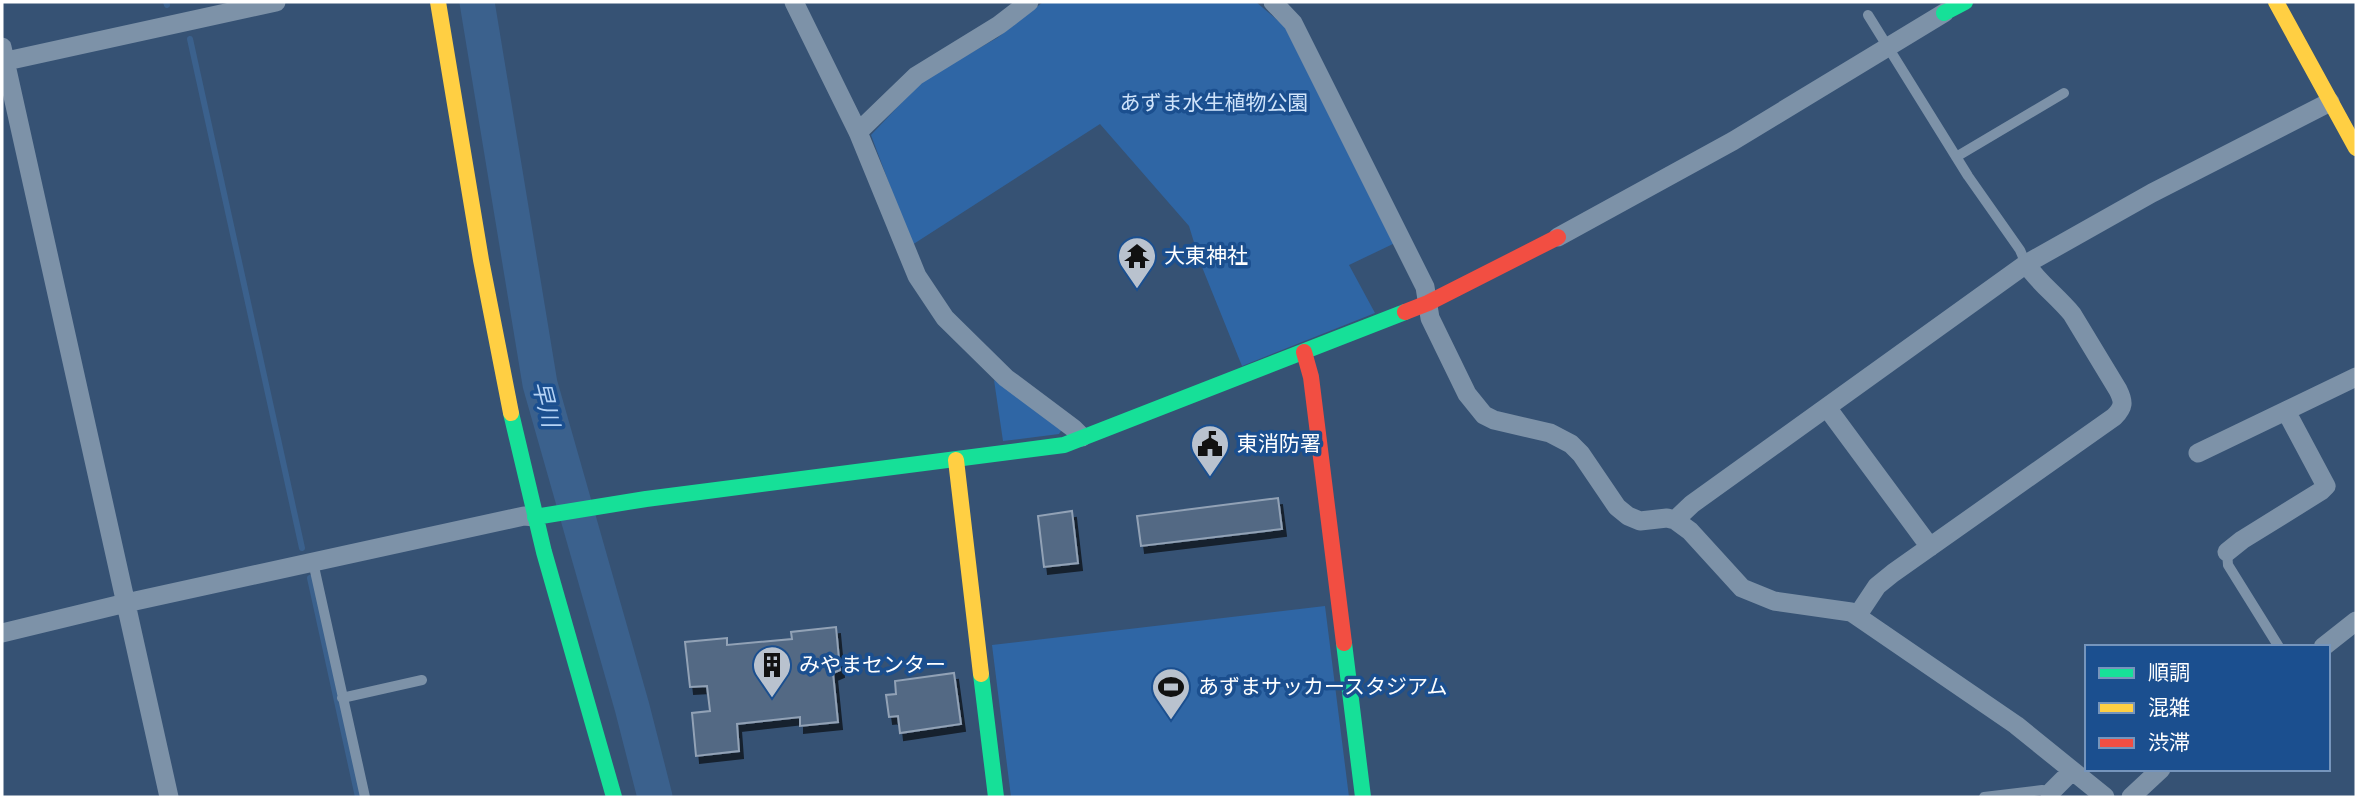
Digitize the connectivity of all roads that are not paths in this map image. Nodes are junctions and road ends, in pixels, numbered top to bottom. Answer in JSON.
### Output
{"nodes":[{"id":1,"x":276,"y":2,"type":"edge"},
{"id":2,"x":438,"y":2,"type":"edge"},
{"id":3,"x":794,"y":2,"type":"edge"},
{"id":4,"x":1029,"y":2,"type":"edge"},
{"id":5,"x":1273,"y":2,"type":"edge"},
{"id":6,"x":1965,"y":2,"type":"edge"},
{"id":7,"x":2276,"y":2,"type":"edge"},
{"id":8,"x":1944,"y":13,"type":"joint"},
{"id":9,"x":1868,"y":15,"type":"dead end"},
{"id":10,"x":1889,"y":46,"type":"junction"},
{"id":11,"x":3,"y":57,"type":"edge"},
{"id":12,"x":2064,"y":93,"type":"dead end"},
{"id":13,"x":2330,"y":102,"type":"junction"},
{"id":14,"x":858,"y":132,"type":"junction"},
{"id":15,"x":2356,"y":148,"type":"edge"},
{"id":16,"x":1956,"y":157,"type":"junction"},
{"id":17,"x":1558,"y":237,"type":"joint"},
{"id":18,"x":2026,"y":264,"type":"junction"},
{"id":19,"x":1428,"y":303,"type":"junction"},
{"id":20,"x":1304,"y":352,"type":"junction"},
{"id":21,"x":2356,"y":377,"type":"edge"},
{"id":22,"x":1828,"y":409,"type":"junction"},
{"id":23,"x":2286,"y":411,"type":"junction"},
{"id":24,"x":1082,"y":437,"type":"junction"},
{"id":25,"x":2198,"y":453,"type":"dead end"},
{"id":26,"x":956,"y":460,"type":"junction"},
{"id":27,"x":541,"y":516,"type":"junction"},
{"id":28,"x":1675,"y":520,"type":"junction"},
{"id":29,"x":1930,"y":547,"type":"junction"},
{"id":30,"x":2227,"y":552,"type":"joint"},
{"id":31,"x":313,"y":562,"type":"junction"},
{"id":32,"x":127,"y":603,"type":"junction"},
{"id":33,"x":1857,"y":616,"type":"junction"},
{"id":34,"x":2356,"y":621,"type":"edge"},
{"id":35,"x":2,"y":633,"type":"edge"},
{"id":36,"x":2278,"y":645,"type":"edge"},
{"id":37,"x":2326,"y":645,"type":"edge"},
{"id":38,"x":422,"y":680,"type":"dead end"},
{"id":39,"x":342,"y":698,"type":"junction"},
{"id":40,"x":2159,"y":771,"type":"edge"},
{"id":41,"x":2071,"y":772,"type":"junction"},
{"id":42,"x":2051,"y":794,"type":"edge"},
{"id":43,"x":169,"y":797,"type":"edge"},
{"id":44,"x":365,"y":797,"type":"edge"},
{"id":45,"x":614,"y":797,"type":"edge"},
{"id":46,"x":996,"y":797,"type":"edge"},
{"id":47,"x":1363,"y":797,"type":"edge"},
{"id":48,"x":1984,"y":797,"type":"edge"},
{"id":49,"x":2105,"y":797,"type":"edge"},
{"id":50,"x":2131,"y":797,"type":"edge"}],
"edges":[{"from":1,"to":11,"type":"street"},
{"from":2,"to":27,"type":"street"},
{"from":3,"to":14,"type":"street"},
{"from":4,"to":14,"type":"street"},
{"from":5,"to":19,"type":"street"},
{"from":6,"to":8,"type":"street"},
{"from":7,"to":13,"type":"street"},
{"from":8,"to":10,"type":"street"},
{"from":9,"to":10,"type":"lane"},
{"from":10,"to":16,"type":"lane"},
{"from":10,"to":17,"type":"street"},
{"from":11,"to":32,"type":"street"},
{"from":12,"to":16,"type":"lane"},
{"from":13,"to":15,"type":"street"},
{"from":13,"to":18,"type":"street"},
{"from":14,"to":24,"type":"street"},
{"from":16,"to":18,"type":"lane"},
{"from":17,"to":19,"type":"street"},
{"from":18,"to":22,"type":"street"},
{"from":18,"to":29,"type":"street"},
{"from":19,"to":20,"type":"street"},
{"from":19,"to":28,"type":"street"},
{"from":20,"to":24,"type":"street"},
{"from":20,"to":47,"type":"street"},
{"from":21,"to":23,"type":"street"},
{"from":22,"to":28,"type":"street"},
{"from":22,"to":29,"type":"street"},
{"from":23,"to":25,"type":"street"},
{"from":23,"to":30,"type":"street"},
{"from":24,"to":26,"type":"street"},
{"from":26,"to":27,"type":"street"},
{"from":26,"to":46,"type":"street"},
{"from":27,"to":31,"type":"street"},
{"from":27,"to":45,"type":"street"},
{"from":28,"to":33,"type":"street"},
{"from":29,"to":33,"type":"street"},
{"from":30,"to":36,"type":"lane"},
{"from":31,"to":32,"type":"street"},
{"from":31,"to":39,"type":"lane"},
{"from":32,"to":35,"type":"street"},
{"from":32,"to":43,"type":"street"},
{"from":33,"to":41,"type":"street"},
{"from":34,"to":37,"type":"street"},
{"from":38,"to":39,"type":"lane"},
{"from":39,"to":44,"type":"lane"},
{"from":40,"to":50,"type":"street"},
{"from":41,"to":42,"type":"street"},
{"from":41,"to":49,"type":"street"},
{"from":42,"to":48,"type":"lane"}]}
